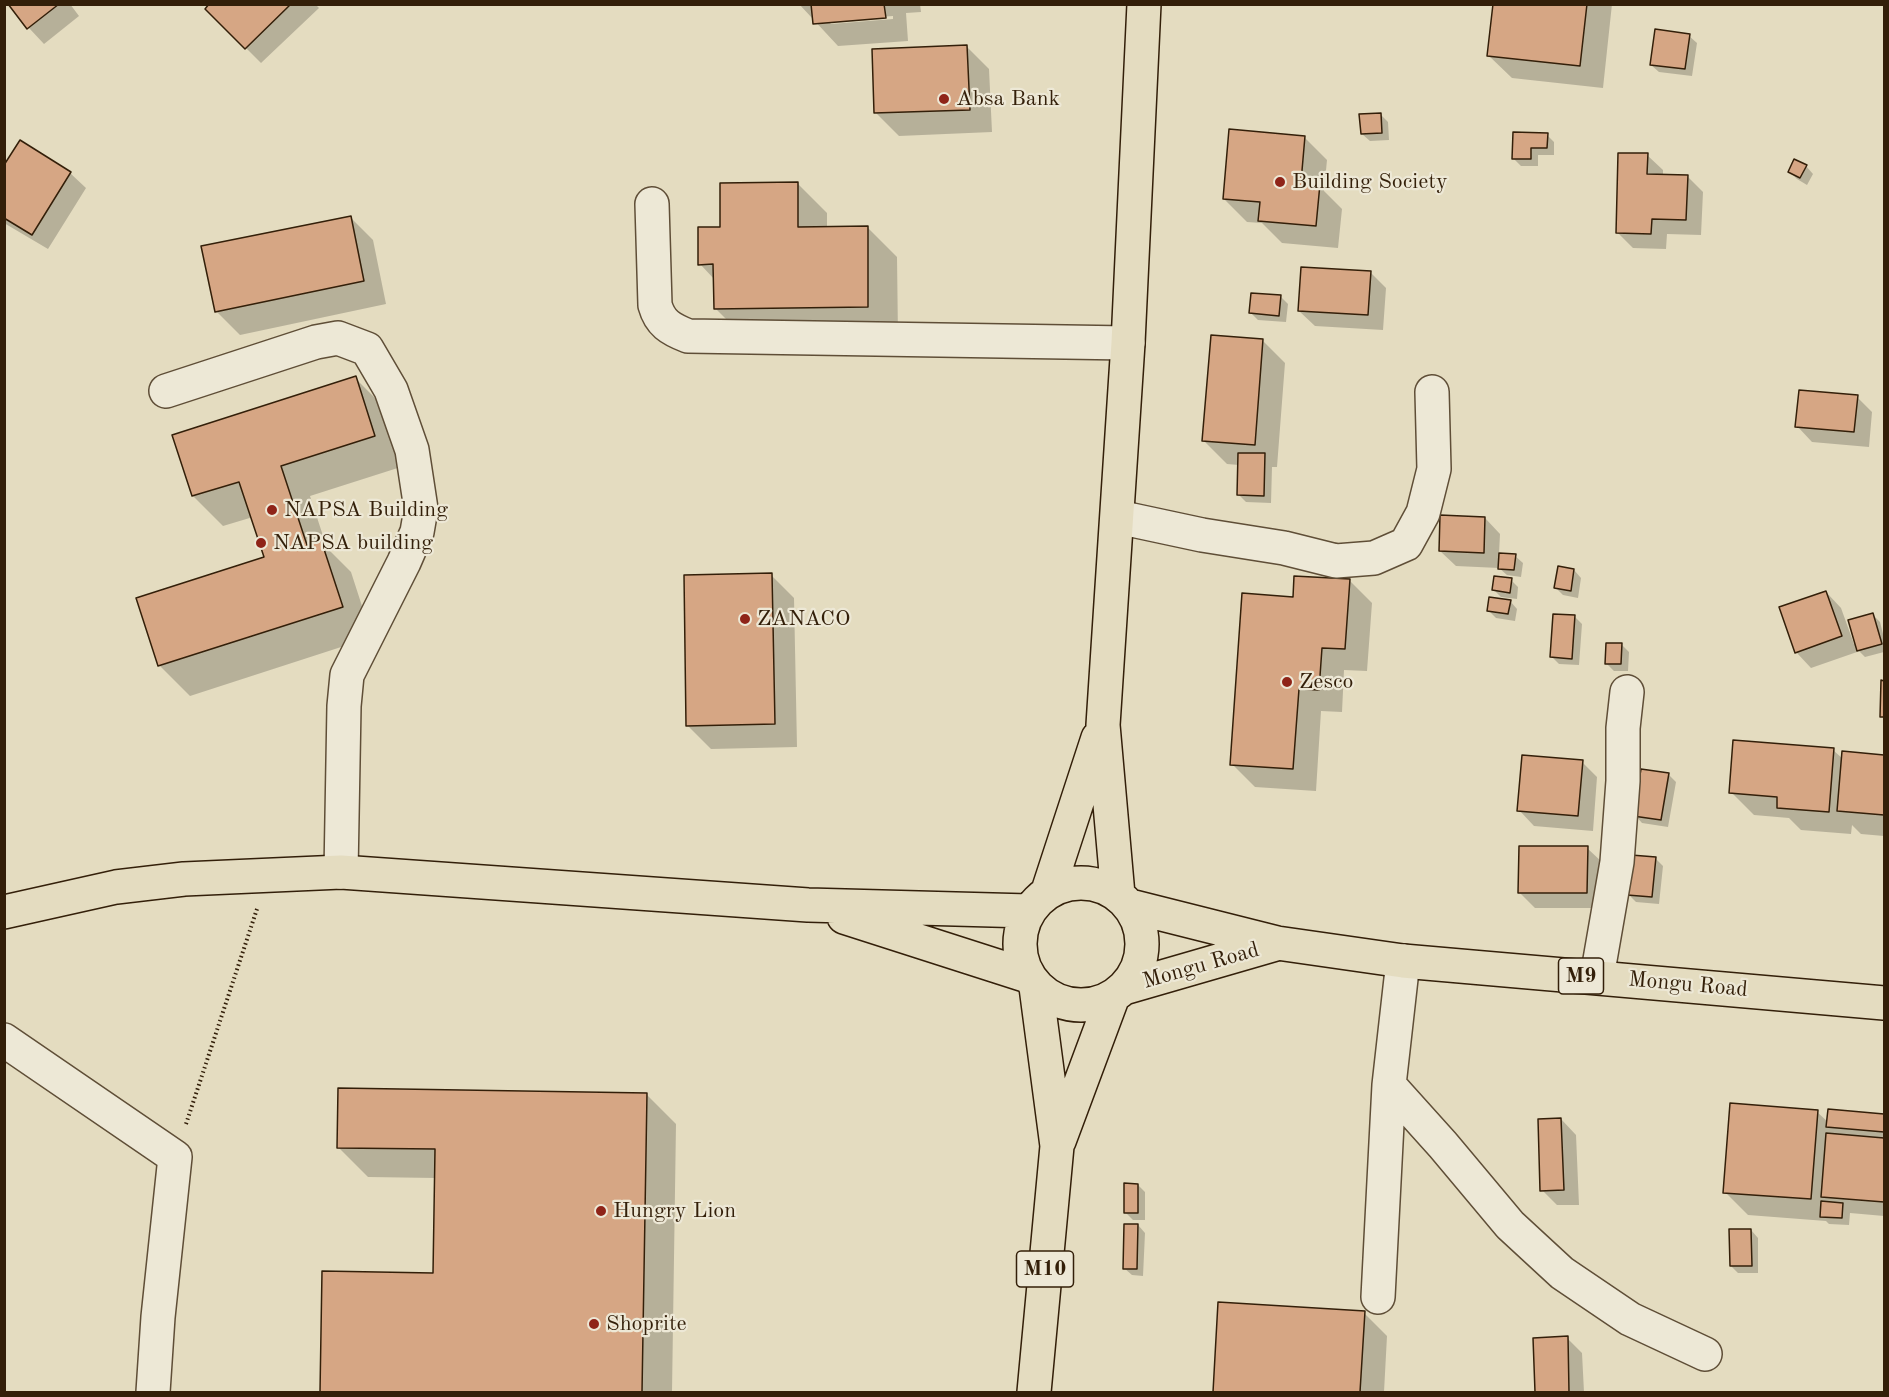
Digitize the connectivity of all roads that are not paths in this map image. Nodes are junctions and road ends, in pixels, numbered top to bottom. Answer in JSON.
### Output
{"nodes":[{"id":1,"x":1144,"y":4,"type":"edge"},
{"id":2,"x":652,"y":204,"type":"dead end"},
{"id":3,"x":1128,"y":343,"type":"junction"},
{"id":4,"x":166,"y":391,"type":"dead end"},
{"id":5,"x":1432,"y":392,"type":"dead end"},
{"id":6,"x":1118,"y":517,"type":"junction"},
{"id":7,"x":1627,"y":692,"type":"dead end"},
{"id":8,"x":1103,"y":725,"type":"junction"},
{"id":9,"x":341,"y":872,"type":"junction"},
{"id":10,"x":1039,"y":901,"type":"junction"},
{"id":11,"x":1124,"y":901,"type":"junction"},
{"id":12,"x":808,"y":905,"type":"junction"},
{"id":13,"x":4,"y":912,"type":"edge"},
{"id":14,"x":1277,"y":943,"type":"junction"},
{"id":15,"x":1403,"y":961,"type":"junction"},
{"id":16,"x":1597,"y":977,"type":"junction"},
{"id":17,"x":1032,"y":982,"type":"junction"},
{"id":18,"x":1119,"y":992,"type":"junction"},
{"id":19,"x":1884,"y":1003,"type":"edge"},
{"id":20,"x":4,"y":1040,"type":"edge"},
{"id":21,"x":1389,"y":1085,"type":"junction"},
{"id":22,"x":1057,"y":1146,"type":"junction"},
{"id":23,"x":1378,"y":1297,"type":"dead end"},
{"id":24,"x":1705,"y":1354,"type":"dead end"},
{"id":25,"x":153,"y":1392,"type":"edge"},
{"id":26,"x":1034,"y":1392,"type":"edge"}],
"edges":[{"from":1,"to":3,"type":"main road"},
{"from":2,"to":3,"type":"street"},
{"from":3,"to":6,"type":"main road"},
{"from":4,"to":9,"type":"street"},
{"from":5,"to":6,"type":"street"},
{"from":6,"to":8,"type":"main road"},
{"from":7,"to":16,"type":"street"},
{"from":8,"to":10,"type":"main road"},
{"from":8,"to":11,"type":"main road"},
{"from":9,"to":12,"type":"main road"},
{"from":9,"to":13,"type":"main road"},
{"from":10,"to":11,"type":"main road"},
{"from":10,"to":12,"type":"main road"},
{"from":10,"to":17,"type":"main road"},
{"from":11,"to":14,"type":"main road","name":"Mongu Road","number":"M9"},
{"from":11,"to":18,"type":"main road"},
{"from":12,"to":17,"type":"main road"},
{"from":14,"to":15,"type":"main road","name":"Mongu Road","number":"M9"},
{"from":14,"to":18,"type":"main road","name":"Mongu Road","number":"M9"},
{"from":15,"to":16,"type":"main road","name":"Mongu Road","number":"M9"},
{"from":15,"to":21,"type":"street"},
{"from":16,"to":19,"type":"main road","name":"Mongu Road","number":"M9"},
{"from":17,"to":18,"type":"main road"},
{"from":17,"to":22,"type":"main road","number":"M10"},
{"from":18,"to":22,"type":"main road","number":"M10"},
{"from":20,"to":25,"type":"street"},
{"from":21,"to":23,"type":"street"},
{"from":21,"to":24,"type":"street"},
{"from":22,"to":26,"type":"main road","number":"M10"}]}
